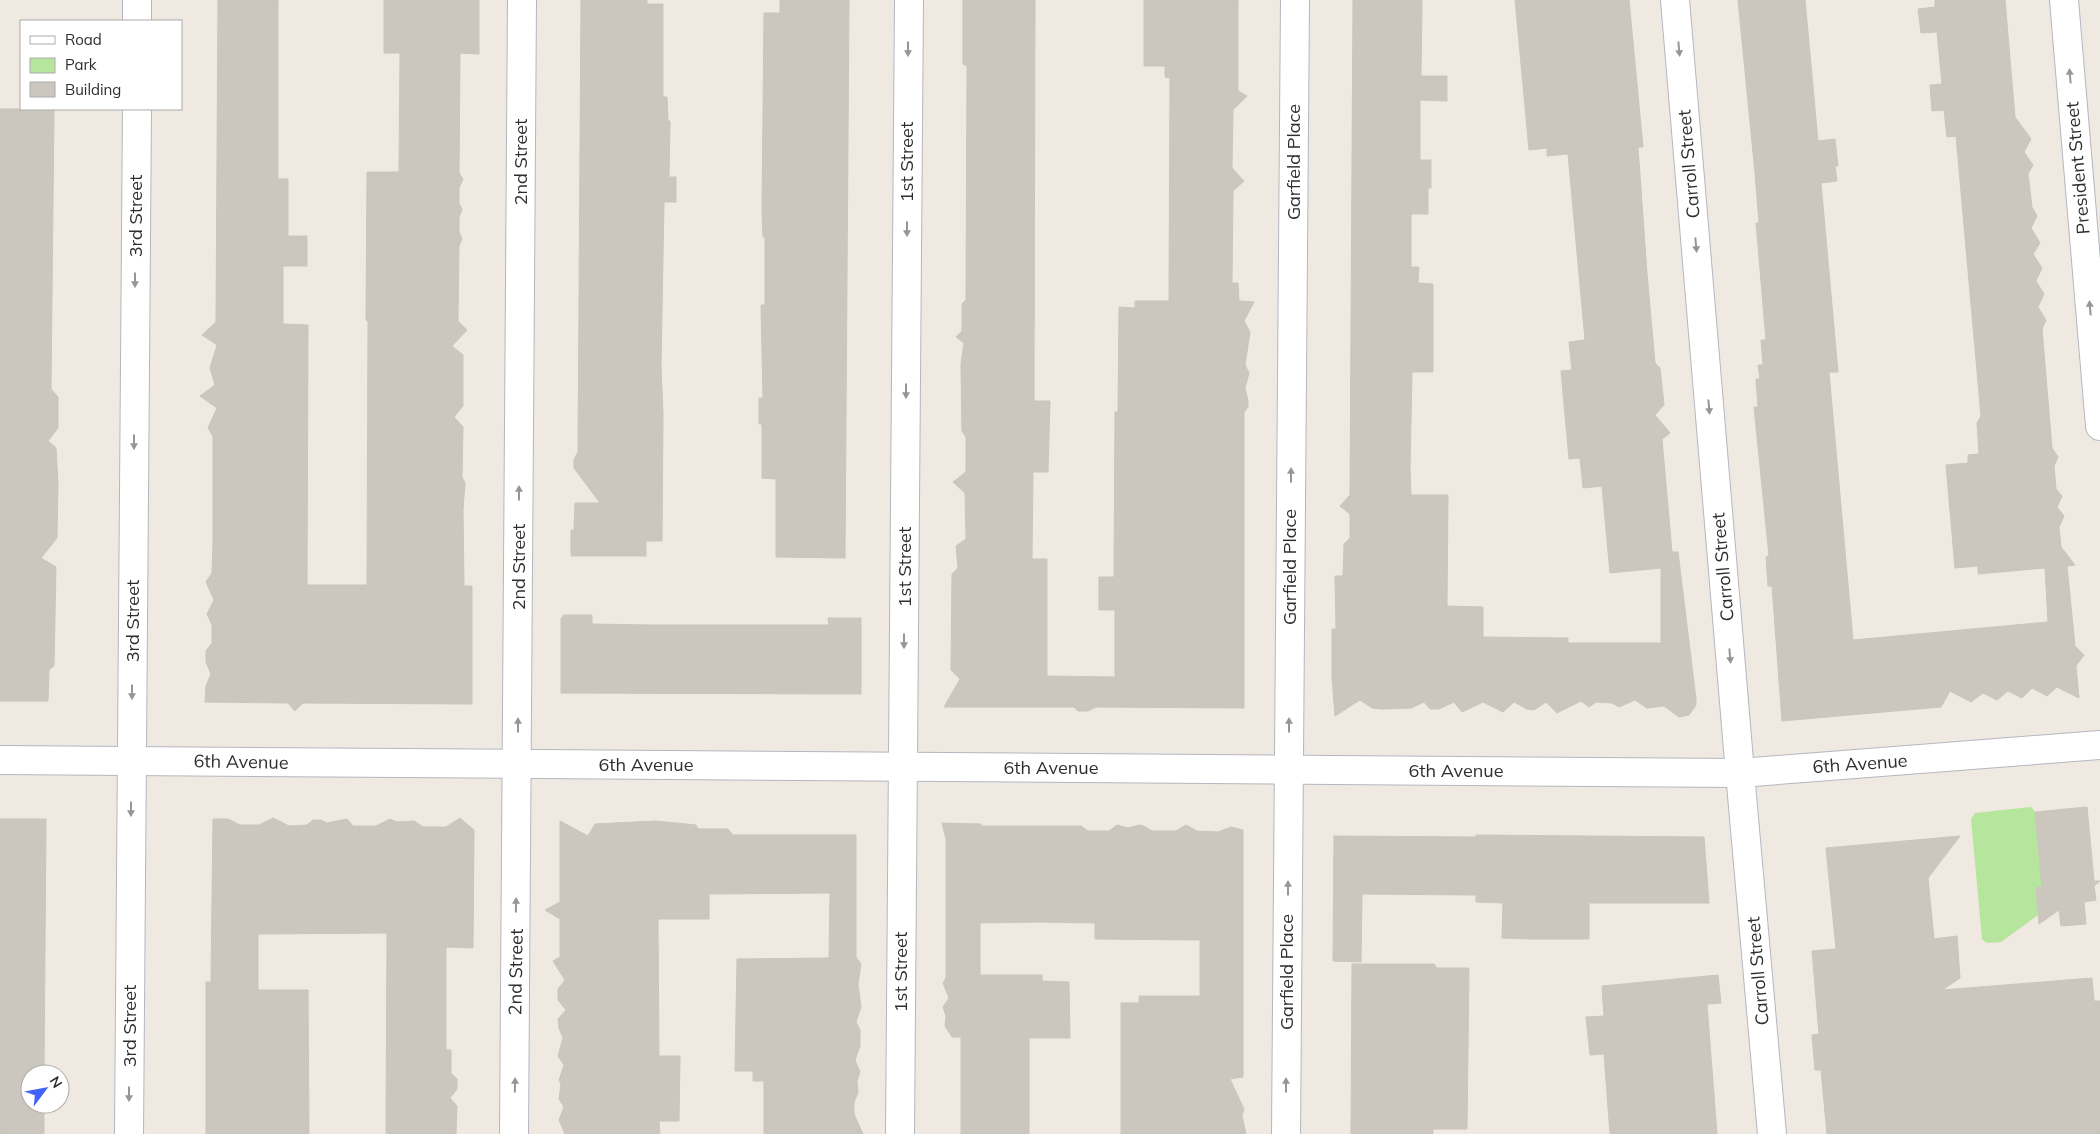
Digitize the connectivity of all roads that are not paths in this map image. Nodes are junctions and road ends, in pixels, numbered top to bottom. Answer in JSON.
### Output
{"nodes":[{"id":1,"x":137,"y":0,"type":"edge"},
{"id":2,"x":522,"y":0,"type":"edge"},
{"id":3,"x":909,"y":0,"type":"edge"},
{"id":4,"x":1295,"y":0,"type":"edge"},
{"id":5,"x":1675,"y":0,"type":"edge"},
{"id":6,"x":2064,"y":0,"type":"edge"},
{"id":7,"x":137,"y":20,"type":"edge"},
{"id":8,"x":136,"y":110,"type":"edge"},
{"id":9,"x":2100,"y":426,"type":"edge"},
{"id":10,"x":2100,"y":745,"type":"edge"},
{"id":11,"x":0,"y":760,"type":"edge"},
{"id":12,"x":132,"y":760,"type":"junction"},
{"id":13,"x":518,"y":764,"type":"junction"},
{"id":14,"x":903,"y":767,"type":"junction"},
{"id":15,"x":1289,"y":770,"type":"junction"},
{"id":16,"x":1740,"y":773,"type":"junction"},
{"id":17,"x":129,"y":1134,"type":"edge"},
{"id":18,"x":514,"y":1134,"type":"edge"},
{"id":19,"x":900,"y":1134,"type":"edge"},
{"id":20,"x":1286,"y":1134,"type":"edge"},
{"id":21,"x":1772,"y":1134,"type":"edge"}],
"edges":[{"from":1,"to":7,"type":"street"},
{"from":13,"to":2,"type":"street","name":"2nd Street","one_way":true},
{"from":3,"to":14,"type":"street","name":"1st Street","one_way":true},
{"from":15,"to":4,"type":"street","name":"Garfield Place","one_way":true},
{"from":5,"to":16,"type":"street","name":"Carroll Street","one_way":true},
{"from":9,"to":6,"type":"street","name":"President Street","one_way":true},
{"from":8,"to":12,"type":"street","name":"3rd Street","one_way":true},
{"from":10,"to":16,"type":"street","name":"6th Avenue"},
{"from":11,"to":12,"type":"street","name":"6th Avenue"},
{"from":12,"to":13,"type":"street","name":"6th Avenue"},
{"from":12,"to":17,"type":"street","name":"3rd Street","one_way":true},
{"from":13,"to":14,"type":"street","name":"6th Avenue"},
{"from":18,"to":13,"type":"street","name":"2nd Street","one_way":true},
{"from":14,"to":15,"type":"street","name":"6th Avenue"},
{"from":14,"to":19,"type":"street","name":"1st Street"},
{"from":15,"to":16,"type":"street","name":"6th Avenue"},
{"from":20,"to":15,"type":"street","name":"Garfield Place","one_way":true},
{"from":16,"to":21,"type":"street","name":"Carroll Street"}]}
